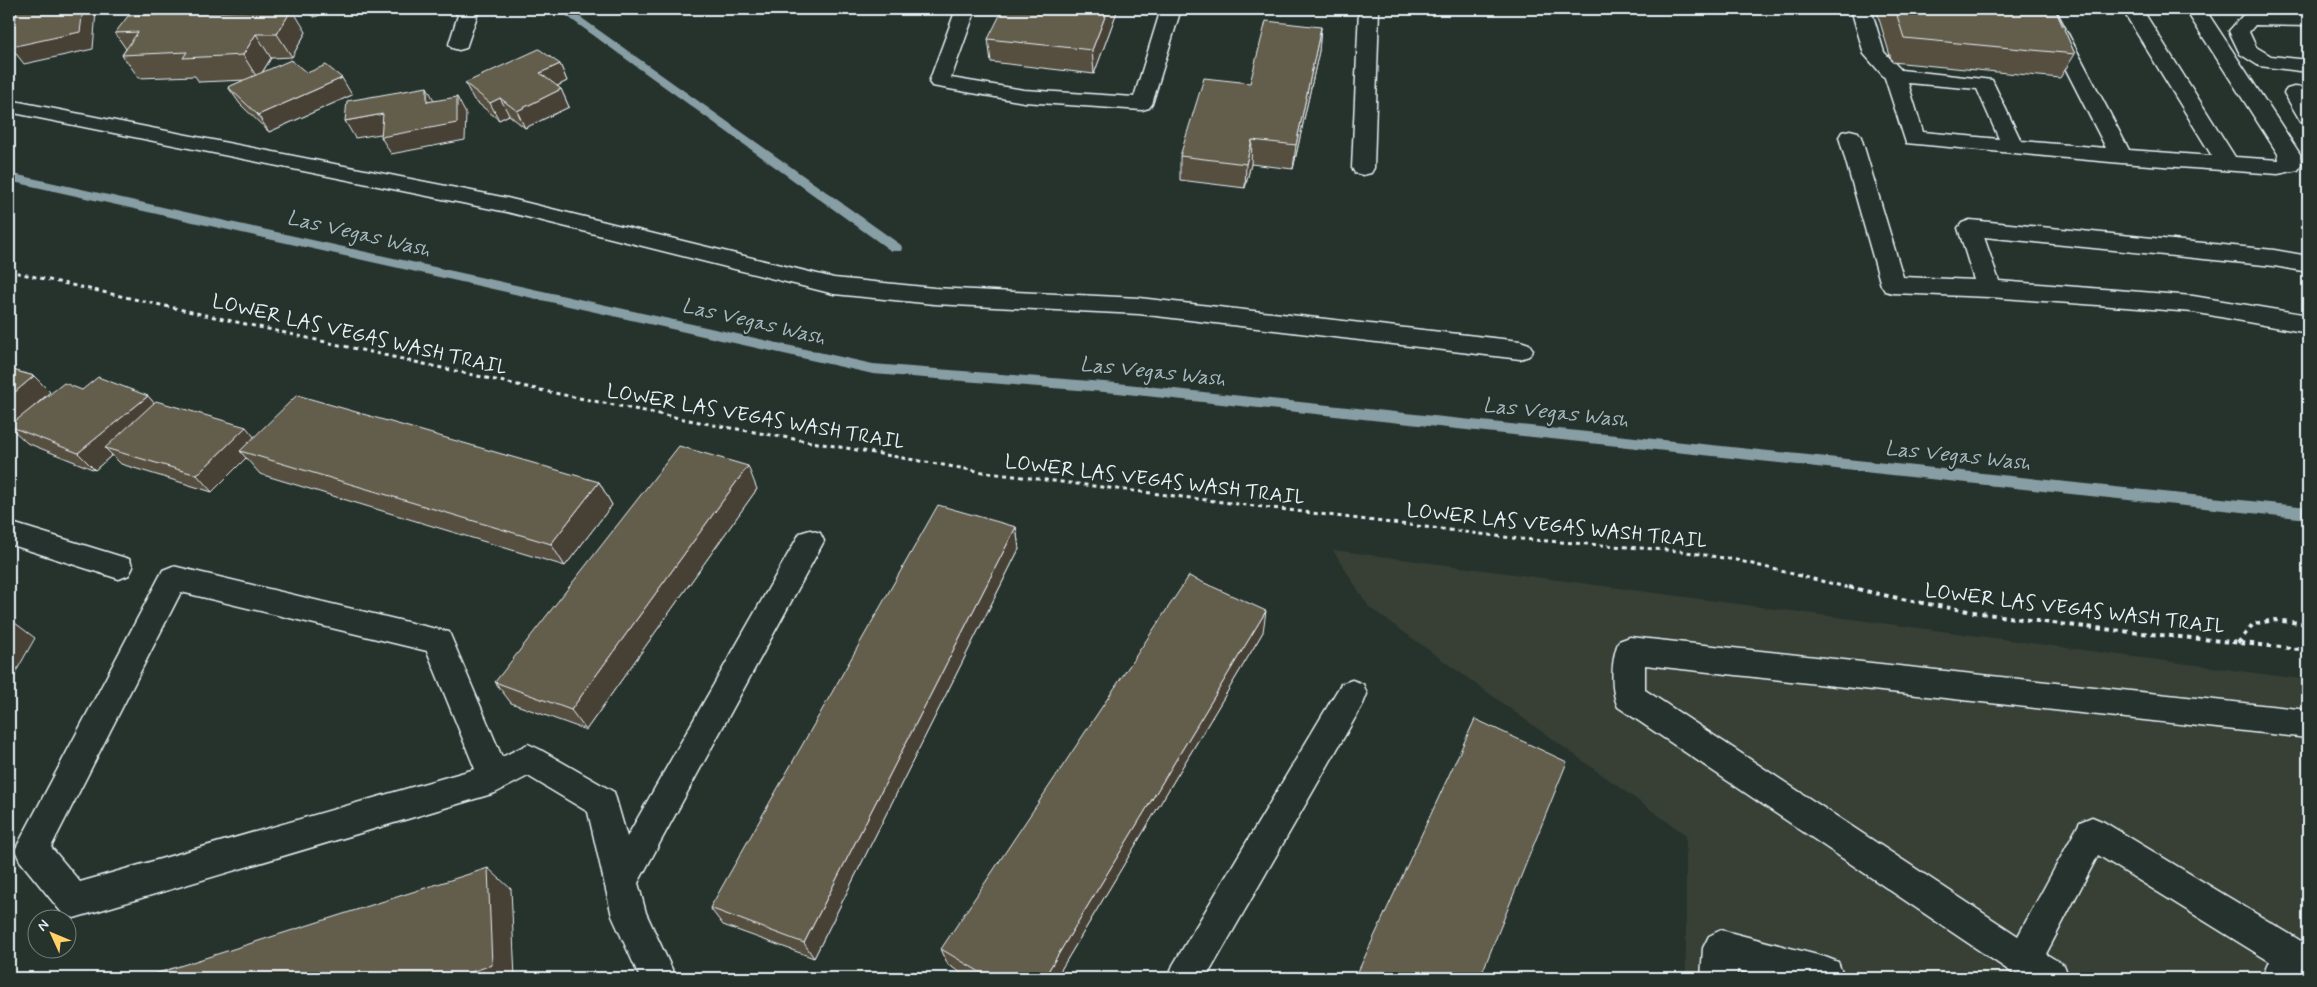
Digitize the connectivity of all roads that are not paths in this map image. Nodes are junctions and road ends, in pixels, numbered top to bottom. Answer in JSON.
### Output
{"nodes":[{"id":1,"x":462,"y":9,"type":"edge"},
{"id":2,"x":966,"y":9,"type":"edge"},
{"id":3,"x":1171,"y":9,"type":"edge"},
{"id":4,"x":1369,"y":9,"type":"edge"},
{"id":5,"x":1861,"y":9,"type":"edge"},
{"id":6,"x":2045,"y":9,"type":"edge"},
{"id":7,"x":2132,"y":9,"type":"edge"},
{"id":8,"x":2195,"y":9,"type":"edge"},
{"id":9,"x":2299,"y":20,"type":"edge"},
{"id":10,"x":459,"y":44,"type":"dead end"},
{"id":11,"x":2308,"y":66,"type":"edge"},
{"id":12,"x":1895,"y":76,"type":"junction"},
{"id":13,"x":2308,"y":94,"type":"edge"},
{"id":14,"x":9,"y":106,"type":"edge"},
{"id":15,"x":2308,"y":117,"type":"edge"},
{"id":16,"x":1850,"y":137,"type":"dead end"},
{"id":17,"x":2013,"y":147,"type":"junction"},
{"id":18,"x":2121,"y":156,"type":"junction"},
{"id":19,"x":2228,"y":164,"type":"junction"},
{"id":20,"x":1363,"y":168,"type":"dead end"},
{"id":21,"x":2308,"y":264,"type":"edge"},
{"id":22,"x":1989,"y":289,"type":"junction"},
{"id":23,"x":2308,"y":324,"type":"edge"},
{"id":24,"x":1520,"y":350,"type":"dead end"},
{"id":25,"x":9,"y":533,"type":"edge"},
{"id":26,"x":810,"y":541,"type":"dead end"},
{"id":27,"x":119,"y":566,"type":"dead end"},
{"id":28,"x":1352,"y":694,"type":"dead end"},
{"id":29,"x":2308,"y":724,"type":"edge"},
{"id":30,"x":494,"y":778,"type":"junction"},
{"id":31,"x":620,"y":882,"type":"junction"},
{"id":32,"x":2038,"y":969,"type":"edge"},
{"id":33,"x":658,"y":978,"type":"edge"},
{"id":34,"x":1186,"y":978,"type":"edge"},
{"id":35,"x":1720,"y":978,"type":"edge"},
{"id":36,"x":1826,"y":978,"type":"edge"},
{"id":37,"x":2280,"y":978,"type":"edge"}],
"edges":[{"from":1,"to":10,"type":"street"},
{"from":2,"to":3,"type":"street"},
{"from":4,"to":20,"type":"street"},
{"from":5,"to":12,"type":"street"},
{"from":6,"to":18,"type":"street"},
{"from":7,"to":19,"type":"street"},
{"from":8,"to":19,"type":"street"},
{"from":9,"to":11,"type":"street"},
{"from":12,"to":17,"type":"street"},
{"from":12,"to":17,"type":"street"},
{"from":13,"to":15,"type":"street"},
{"from":14,"to":24,"type":"street"},
{"from":16,"to":22,"type":"street"},
{"from":17,"to":18,"type":"street"},
{"from":18,"to":19,"type":"street"},
{"from":21,"to":22,"type":"street"},
{"from":22,"to":23,"type":"street"},
{"from":25,"to":27,"type":"street"},
{"from":26,"to":31,"type":"street"},
{"from":28,"to":34,"type":"street"},
{"from":29,"to":32,"type":"street"},
{"from":30,"to":30,"type":"street"},
{"from":30,"to":31,"type":"street"},
{"from":31,"to":33,"type":"street"},
{"from":32,"to":37,"type":"street"},
{"from":35,"to":36,"type":"street"}]}
